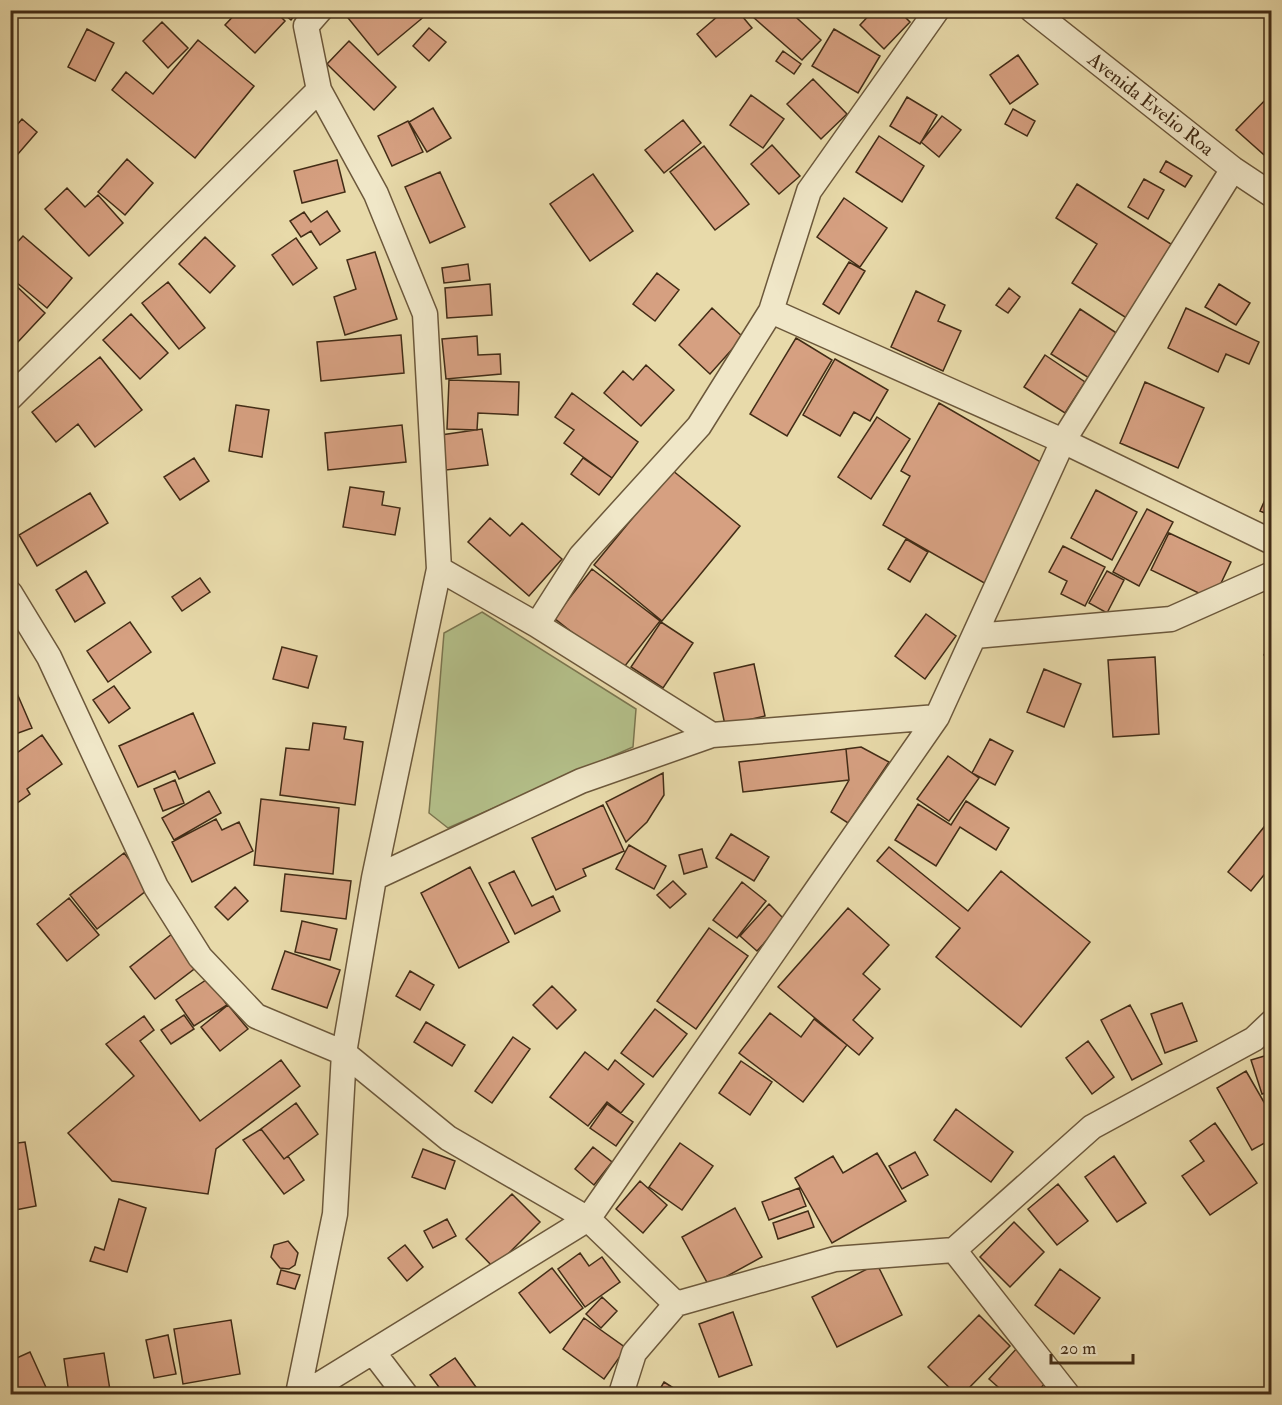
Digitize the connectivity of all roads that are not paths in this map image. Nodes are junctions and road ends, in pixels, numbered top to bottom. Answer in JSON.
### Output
{"nodes":[{"id":1,"x":320,"y":10,"type":"edge"},
{"id":2,"x":937,"y":10,"type":"edge"},
{"id":3,"x":1032,"y":10,"type":"edge"},
{"id":4,"x":319,"y":90,"type":"junction"},
{"id":5,"x":1233,"y":169,"type":"junction"},
{"id":6,"x":1272,"y":195,"type":"edge"},
{"id":7,"x":771,"y":311,"type":"junction"},
{"id":8,"x":10,"y":398,"type":"edge"},
{"id":9,"x":1063,"y":441,"type":"junction"},
{"id":10,"x":1272,"y":542,"type":"edge"},
{"id":11,"x":439,"y":569,"type":"junction"},
{"id":12,"x":1272,"y":574,"type":"edge"},
{"id":13,"x":10,"y":593,"type":"edge"},
{"id":14,"x":537,"y":625,"type":"junction"},
{"id":15,"x":975,"y":636,"type":"junction"},
{"id":16,"x":937,"y":717,"type":"junction"},
{"id":17,"x":712,"y":735,"type":"junction"},
{"id":18,"x":374,"y":878,"type":"junction"},
{"id":19,"x":1272,"y":1022,"type":"edge"},
{"id":20,"x":344,"y":1053,"type":"junction"},
{"id":21,"x":588,"y":1219,"type":"junction"},
{"id":22,"x":954,"y":1250,"type":"junction"},
{"id":23,"x":676,"y":1304,"type":"junction"},
{"id":24,"x":373,"y":1352,"type":"junction"},
{"id":25,"x":298,"y":1395,"type":"edge"},
{"id":26,"x":304,"y":1395,"type":"edge"},
{"id":27,"x":405,"y":1395,"type":"edge"},
{"id":28,"x":621,"y":1395,"type":"edge"},
{"id":29,"x":1068,"y":1395,"type":"edge"}],
"edges":[{"from":1,"to":4,"type":"street"},
{"from":2,"to":7,"type":"street"},
{"from":3,"to":5,"type":"street","name":"Avenida Evelio Roa"},
{"from":4,"to":8,"type":"street"},
{"from":4,"to":11,"type":"street"},
{"from":5,"to":6,"type":"street","name":"Avenida Evelio Roa"},
{"from":5,"to":9,"type":"street"},
{"from":7,"to":9,"type":"street"},
{"from":7,"to":14,"type":"street"},
{"from":9,"to":10,"type":"street"},
{"from":9,"to":15,"type":"street"},
{"from":11,"to":14,"type":"street"},
{"from":11,"to":18,"type":"street"},
{"from":12,"to":15,"type":"street"},
{"from":13,"to":20,"type":"street"},
{"from":14,"to":17,"type":"street"},
{"from":15,"to":16,"type":"street"},
{"from":16,"to":17,"type":"street"},
{"from":16,"to":21,"type":"street"},
{"from":17,"to":18,"type":"street"},
{"from":18,"to":20,"type":"street"},
{"from":19,"to":22,"type":"street"},
{"from":20,"to":21,"type":"street"},
{"from":20,"to":25,"type":"street"},
{"from":21,"to":23,"type":"street"},
{"from":21,"to":24,"type":"street"},
{"from":22,"to":23,"type":"street"},
{"from":22,"to":29,"type":"street"},
{"from":23,"to":28,"type":"street"},
{"from":24,"to":26,"type":"street"},
{"from":24,"to":27,"type":"street"}]}
